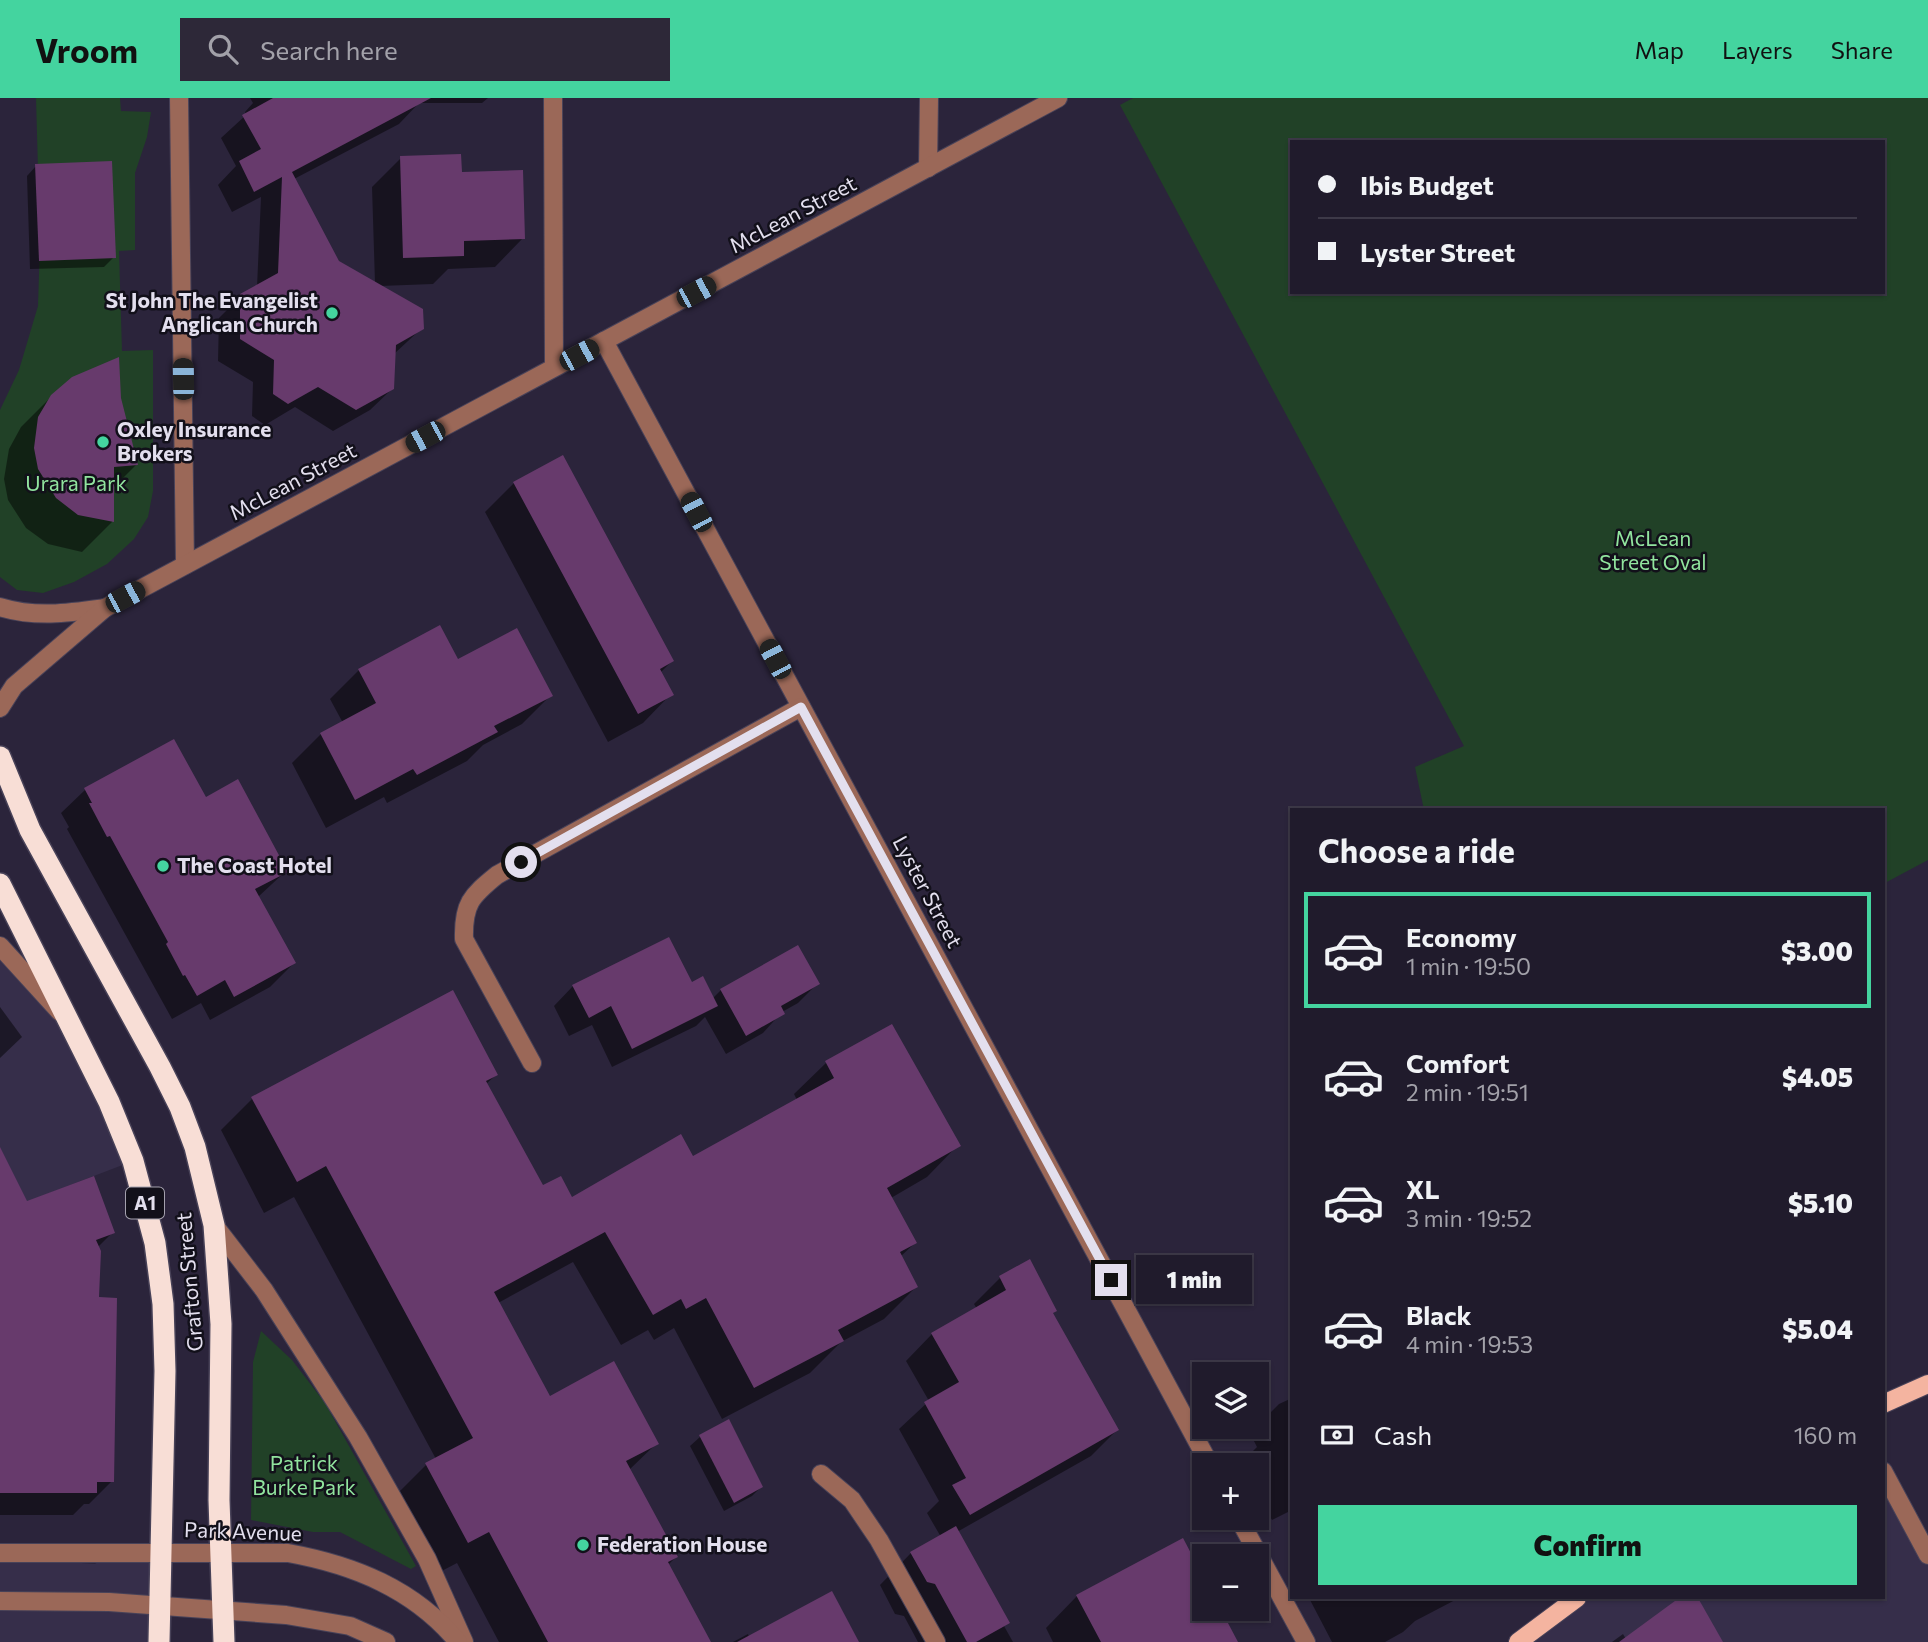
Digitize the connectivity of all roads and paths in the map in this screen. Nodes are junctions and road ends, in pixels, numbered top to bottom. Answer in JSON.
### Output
{"nodes":[{"id":1,"x":179,"y":98,"type":"edge"},
{"id":2,"x":553,"y":98,"type":"edge"},
{"id":3,"x":929,"y":98,"type":"edge"},
{"id":4,"x":1058,"y":98,"type":"edge"},
{"id":5,"x":928,"y":169,"type":"junction"},
{"id":6,"x":604,"y":341,"type":"junction"},
{"id":7,"x":554,"y":368,"type":"junction"},
{"id":8,"x":185,"y":565,"type":"junction"},
{"id":9,"x":0,"y":607,"type":"edge"},
{"id":10,"x":105,"y":608,"type":"junction"},
{"id":11,"x":801,"y":707,"type":"junction"},
{"id":12,"x":0,"y":708,"type":"edge"},
{"id":13,"x":0,"y":757,"type":"edge"},
{"id":14,"x":0,"y":884,"type":"edge"},
{"id":15,"x":0,"y":946,"type":"edge"},
{"id":16,"x":71,"y":1025,"type":"junction"},
{"id":17,"x":532,"y":1063,"type":"dead end"},
{"id":18,"x":214,"y":1225,"type":"junction"},
{"id":19,"x":1928,"y":1384,"type":"edge"},
{"id":20,"x":1885,"y":1403,"type":"edge"},
{"id":21,"x":1204,"y":1453,"type":"edge"},
{"id":22,"x":821,"y":1474,"type":"dead end"},
{"id":23,"x":1885,"y":1475,"type":"edge"},
{"id":24,"x":1245,"y":1530,"type":"edge"},
{"id":25,"x":162,"y":1552,"type":"junction"},
{"id":26,"x":222,"y":1552,"type":"junction"},
{"id":27,"x":0,"y":1553,"type":"edge"},
{"id":28,"x":1928,"y":1555,"type":"edge"},
{"id":29,"x":1576,"y":1599,"type":"edge"},
{"id":30,"x":0,"y":1601,"type":"edge"},
{"id":31,"x":160,"y":1604,"type":"junction"},
{"id":32,"x":223,"y":1611,"type":"junction"},
{"id":33,"x":159,"y":1642,"type":"edge"},
{"id":34,"x":223,"y":1642,"type":"edge"},
{"id":35,"x":386,"y":1642,"type":"edge"},
{"id":36,"x":458,"y":1642,"type":"edge"},
{"id":37,"x":464,"y":1642,"type":"edge"},
{"id":38,"x":936,"y":1642,"type":"edge"},
{"id":39,"x":1306,"y":1642,"type":"edge"},
{"id":40,"x":1518,"y":1642,"type":"edge"}],
"edges":[{"from":1,"to":8,"type":"street"},
{"from":2,"to":7,"type":"street"},
{"from":3,"to":5,"type":"street"},
{"from":4,"to":5,"type":"street","name":"McLean Street"},
{"from":5,"to":6,"type":"street","name":"McLean Street"},
{"from":6,"to":7,"type":"street","name":"McLean Street"},
{"from":6,"to":11,"type":"street","name":"Lyster Street"},
{"from":7,"to":8,"type":"street","name":"McLean Street"},
{"from":8,"to":10,"type":"street","name":"McLean Street"},
{"from":9,"to":10,"type":"street","name":"McLean Street"},
{"from":10,"to":12,"type":"street","name":"McLean Street"},
{"from":11,"to":17,"type":"street"},
{"from":11,"to":21,"type":"street","name":"Lyster Street"},
{"from":13,"to":18,"type":"highway","name":"Grafton Street"},
{"from":14,"to":16,"type":"highway","name":"Grafton Street","number":"A1"},
{"from":15,"to":16,"type":"street"},
{"from":16,"to":25,"type":"highway","name":"Grafton Street","number":"A1"},
{"from":18,"to":26,"type":"highway","name":"Grafton Street"},
{"from":18,"to":37,"type":"street"},
{"from":19,"to":20,"type":"main road"},
{"from":22,"to":38,"type":"street"},
{"from":23,"to":28,"type":"street"},
{"from":24,"to":39,"type":"street"},
{"from":25,"to":26,"type":"street","name":"Park Avenue"},
{"from":25,"to":27,"type":"street","name":"Park Avenue"},
{"from":25,"to":31,"type":"highway","name":"Grafton Street","number":"A1"},
{"from":26,"to":32,"type":"highway","name":"Grafton Street"},
{"from":26,"to":36,"type":"street","name":"Park Avenue"},
{"from":29,"to":40,"type":"main road"},
{"from":30,"to":31,"type":"street"},
{"from":31,"to":32,"type":"street"},
{"from":31,"to":33,"type":"highway","name":"Grafton Street","number":"A1"},
{"from":32,"to":34,"type":"highway","name":"Grafton Street"},
{"from":32,"to":35,"type":"street"}]}
